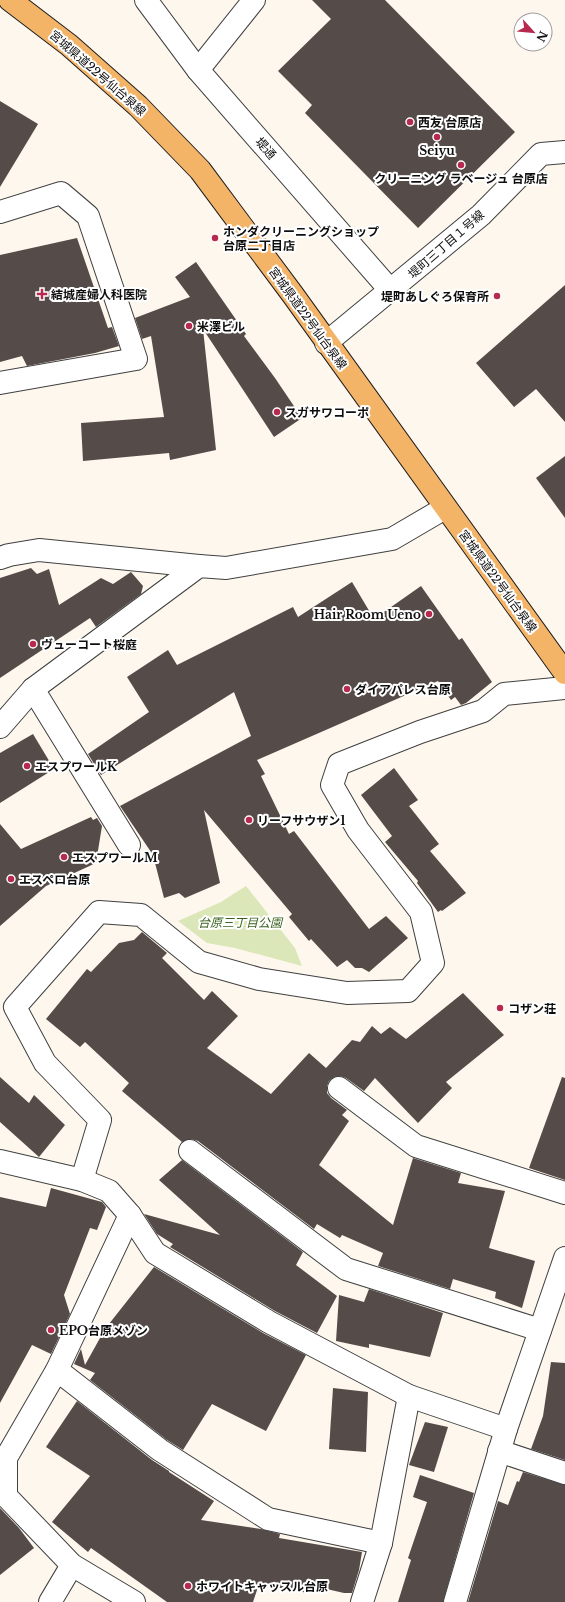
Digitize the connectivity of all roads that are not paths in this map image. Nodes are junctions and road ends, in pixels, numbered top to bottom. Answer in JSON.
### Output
{"nodes":[{"id":1,"x":10,"y":0,"type":"edge"},
{"id":2,"x":146,"y":0,"type":"edge"},
{"id":3,"x":254,"y":0,"type":"edge"},
{"id":4,"x":198,"y":70,"type":"junction"},
{"id":5,"x":565,"y":152,"type":"edge"},
{"id":6,"x":0,"y":212,"type":"edge"},
{"id":7,"x":391,"y":291,"type":"junction"},
{"id":8,"x":326,"y":344,"type":"junction"},
{"id":9,"x":0,"y":383,"type":"edge"},
{"id":10,"x":445,"y":508,"type":"junction"},
{"id":11,"x":0,"y":558,"type":"edge"},
{"id":12,"x":199,"y":566,"type":"junction"},
{"id":13,"x":565,"y":673,"type":"edge"},
{"id":14,"x":565,"y":688,"type":"edge"},
{"id":15,"x":33,"y":689,"type":"junction"},
{"id":16,"x":0,"y":727,"type":"edge"},
{"id":17,"x":129,"y":845,"type":"dead end"},
{"id":18,"x":339,"y":1088,"type":"dead end"},
{"id":19,"x":190,"y":1151,"type":"dead end"},
{"id":20,"x":0,"y":1161,"type":"edge"},
{"id":21,"x":82,"y":1180,"type":"junction"},
{"id":22,"x":565,"y":1193,"type":"edge"},
{"id":23,"x":130,"y":1216,"type":"junction"},
{"id":24,"x":565,"y":1258,"type":"edge"},
{"id":25,"x":540,"y":1330,"type":"junction"},
{"id":26,"x":57,"y":1370,"type":"junction"},
{"id":27,"x":409,"y":1396,"type":"junction"},
{"id":28,"x":506,"y":1429,"type":"junction"},
{"id":29,"x":499,"y":1452,"type":"junction"},
{"id":30,"x":565,"y":1473,"type":"edge"},
{"id":31,"x":3,"y":1495,"type":"edge"},
{"id":32,"x":381,"y":1543,"type":"junction"},
{"id":33,"x":72,"y":1565,"type":"junction"},
{"id":34,"x":461,"y":1601,"type":"edge"},
{"id":35,"x":50,"y":1602,"type":"edge"},
{"id":36,"x":134,"y":1602,"type":"edge"},
{"id":37,"x":362,"y":1602,"type":"edge"}],
"edges":[{"from":1,"to":8,"type":"main road","name":"宮城県道22号仙台泉線"},
{"from":2,"to":4,"type":"street","name":"堤通"},
{"from":3,"to":4,"type":"street"},
{"from":4,"to":7,"type":"street","name":"堤通"},
{"from":5,"to":7,"type":"street","name":"堤町三丁目１号線"},
{"from":6,"to":9,"type":"street"},
{"from":7,"to":8,"type":"street","name":"堤町三丁目１号線"},
{"from":8,"to":10,"type":"main road","name":"宮城県道22号仙台泉線"},
{"from":10,"to":12,"type":"street"},
{"from":10,"to":13,"type":"main road","name":"宮城県道22号仙台泉線"},
{"from":11,"to":12,"type":"street"},
{"from":12,"to":15,"type":"street"},
{"from":14,"to":21,"type":"street"},
{"from":15,"to":16,"type":"street"},
{"from":15,"to":17,"type":"street"},
{"from":18,"to":22,"type":"street"},
{"from":19,"to":25,"type":"street"},
{"from":20,"to":21,"type":"street"},
{"from":21,"to":23,"type":"street"},
{"from":23,"to":26,"type":"street"},
{"from":23,"to":27,"type":"street"},
{"from":24,"to":25,"type":"street"},
{"from":25,"to":28,"type":"street"},
{"from":26,"to":31,"type":"street"},
{"from":26,"to":32,"type":"street"},
{"from":27,"to":28,"type":"street"},
{"from":27,"to":32,"type":"street"},
{"from":28,"to":29,"type":"street"},
{"from":29,"to":30,"type":"street"},
{"from":29,"to":34,"type":"street"},
{"from":31,"to":33,"type":"street"},
{"from":32,"to":37,"type":"street"},
{"from":33,"to":35,"type":"street"},
{"from":33,"to":36,"type":"street"}]}
